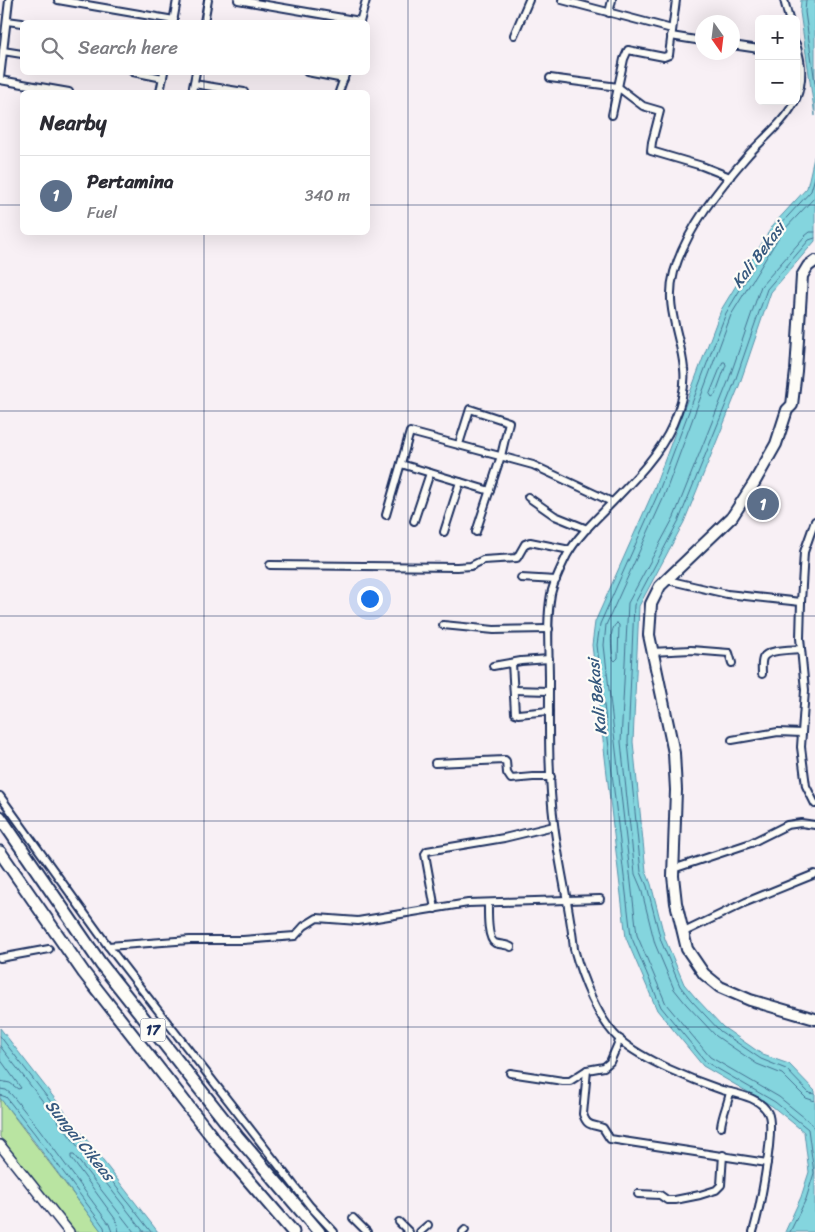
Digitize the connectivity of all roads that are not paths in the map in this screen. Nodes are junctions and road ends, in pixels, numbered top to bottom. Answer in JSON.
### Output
{"nodes":[{"id":1,"x":9,"y":0,"type":"edge"},
{"id":2,"x":58,"y":0,"type":"edge"},
{"id":3,"x":177,"y":0,"type":"edge"},
{"id":4,"x":208,"y":0,"type":"edge"},
{"id":5,"x":238,"y":0,"type":"edge"},
{"id":6,"x":366,"y":0,"type":"edge"},
{"id":7,"x":529,"y":0,"type":"edge"},
{"id":8,"x":562,"y":0,"type":"edge"},
{"id":9,"x":612,"y":0,"type":"edge"},
{"id":10,"x":676,"y":0,"type":"edge"},
{"id":11,"x":784,"y":0,"type":"edge"},
{"id":12,"x":609,"y":14,"type":"junction"},
{"id":13,"x":788,"y":15,"type":"edge"},
{"id":14,"x":168,"y":20,"type":"edge"},
{"id":15,"x":173,"y":20,"type":"edge"},
{"id":16,"x":204,"y":20,"type":"edge"},
{"id":17,"x":349,"y":20,"type":"edge"},
{"id":18,"x":361,"y":20,"type":"edge"},
{"id":19,"x":7,"y":21,"type":"junction"},
{"id":20,"x":20,"y":23,"type":"edge"},
{"id":21,"x":672,"y":33,"type":"junction"},
{"id":22,"x":514,"y":35,"type":"dead end"},
{"id":23,"x":695,"y":39,"type":"edge"},
{"id":24,"x":740,"y":46,"type":"edge"},
{"id":25,"x":755,"y":48,"type":"edge"},
{"id":26,"x":3,"y":51,"type":"junction"},
{"id":27,"x":20,"y":54,"type":"edge"},
{"id":28,"x":800,"y":64,"type":"edge"},
{"id":29,"x":163,"y":75,"type":"edge"},
{"id":30,"x":196,"y":75,"type":"edge"},
{"id":31,"x":345,"y":76,"type":"edge"},
{"id":32,"x":550,"y":78,"type":"dead end"},
{"id":33,"x":0,"y":79,"type":"edge"},
{"id":34,"x":194,"y":84,"type":"junction"},
{"id":35,"x":618,"y":87,"type":"junction"},
{"id":36,"x":58,"y":90,"type":"edge"},
{"id":37,"x":160,"y":90,"type":"edge"},
{"id":38,"x":192,"y":90,"type":"edge"},
{"id":39,"x":232,"y":90,"type":"edge"},
{"id":40,"x":340,"y":90,"type":"edge"},
{"id":41,"x":800,"y":90,"type":"edge"},
{"id":42,"x":793,"y":105,"type":"edge"},
{"id":43,"x":612,"y":115,"type":"dead end"},
{"id":44,"x":730,"y":177,"type":"junction"},
{"id":45,"x":815,"y":261,"type":"edge"},
{"id":46,"x":459,"y":444,"type":"junction"},
{"id":47,"x":501,"y":456,"type":"junction"},
{"id":48,"x":401,"y":464,"type":"junction"},
{"id":49,"x":430,"y":472,"type":"junction"},
{"id":50,"x":460,"y":482,"type":"junction"},
{"id":51,"x":490,"y":491,"type":"junction"},
{"id":52,"x":528,"y":497,"type":"dead end"},
{"id":53,"x":612,"y":502,"type":"junction"},
{"id":54,"x":386,"y":515,"type":"dead end"},
{"id":55,"x":414,"y":521,"type":"dead end"},
{"id":56,"x":815,"y":521,"type":"edge"},
{"id":57,"x":587,"y":528,"type":"junction"},
{"id":58,"x":444,"y":532,"type":"dead end"},
{"id":59,"x":476,"y":532,"type":"dead end"},
{"id":60,"x":570,"y":550,"type":"junction"},
{"id":61,"x":270,"y":565,"type":"dead end"},
{"id":62,"x":521,"y":578,"type":"dead end"},
{"id":63,"x":556,"y":580,"type":"junction"},
{"id":64,"x":667,"y":580,"type":"junction"},
{"id":65,"x":800,"y":602,"type":"junction"},
{"id":66,"x":443,"y":624,"type":"dead end"},
{"id":67,"x":549,"y":629,"type":"junction"},
{"id":68,"x":801,"y":649,"type":"junction"},
{"id":69,"x":652,"y":652,"type":"junction"},
{"id":70,"x":549,"y":659,"type":"junction"},
{"id":71,"x":512,"y":662,"type":"junction"},
{"id":72,"x":732,"y":663,"type":"dead end"},
{"id":73,"x":493,"y":666,"type":"dead end"},
{"id":74,"x":762,"y":674,"type":"dead end"},
{"id":75,"x":514,"y":690,"type":"junction"},
{"id":76,"x":549,"y":691,"type":"junction"},
{"id":77,"x":549,"y":711,"type":"junction"},
{"id":78,"x":802,"y":733,"type":"junction"},
{"id":79,"x":732,"y":740,"type":"dead end"},
{"id":80,"x":435,"y":763,"type":"dead end"},
{"id":81,"x":551,"y":778,"type":"junction"},
{"id":82,"x":0,"y":796,"type":"edge"},
{"id":83,"x":815,"y":804,"type":"edge"},
{"id":84,"x":0,"y":817,"type":"edge"},
{"id":85,"x":815,"y":825,"type":"edge"},
{"id":86,"x":554,"y":826,"type":"junction"},
{"id":87,"x":0,"y":852,"type":"edge"},
{"id":88,"x":673,"y":869,"type":"junction"},
{"id":89,"x":815,"y":874,"type":"edge"},
{"id":90,"x":600,"y":900,"type":"dead end"},
{"id":91,"x":567,"y":901,"type":"junction"},
{"id":92,"x":488,"y":903,"type":"junction"},
{"id":93,"x":434,"y":909,"type":"junction"},
{"id":94,"x":682,"y":933,"type":"junction"},
{"id":95,"x":108,"y":946,"type":"junction"},
{"id":96,"x":511,"y":947,"type":"dead end"},
{"id":97,"x":50,"y":949,"type":"dead end"},
{"id":98,"x":0,"y":958,"type":"edge"},
{"id":99,"x":815,"y":1019,"type":"edge"},
{"id":100,"x":620,"y":1039,"type":"junction"},
{"id":101,"x":587,"y":1070,"type":"junction"},
{"id":102,"x":510,"y":1073,"type":"dead end"},
{"id":103,"x":730,"y":1092,"type":"junction"},
{"id":104,"x":721,"y":1127,"type":"dead end"},
{"id":105,"x":0,"y":1145,"type":"edge"},
{"id":106,"x":723,"y":1155,"type":"junction"},
{"id":107,"x":767,"y":1162,"type":"junction"},
{"id":108,"x":638,"y":1194,"type":"dead end"},
{"id":109,"x":353,"y":1218,"type":"dead end"},
{"id":110,"x":399,"y":1222,"type":"dead end"},
{"id":111,"x":428,"y":1224,"type":"dead end"},
{"id":112,"x":69,"y":1232,"type":"edge"},
{"id":113,"x":293,"y":1232,"type":"edge"},
{"id":114,"x":319,"y":1232,"type":"edge"},
{"id":115,"x":334,"y":1232,"type":"edge"},
{"id":116,"x":367,"y":1232,"type":"edge"},
{"id":117,"x":409,"y":1232,"type":"edge"},
{"id":118,"x":420,"y":1232,"type":"edge"},
{"id":119,"x":753,"y":1232,"type":"edge"}],
"edges":[{"from":1,"to":19,"type":"street"},
{"from":2,"to":14,"type":"street"},
{"from":3,"to":15,"type":"street"},
{"from":4,"to":16,"type":"street"},
{"from":5,"to":17,"type":"street"},
{"from":6,"to":18,"type":"street"},
{"from":7,"to":22,"type":"street"},
{"from":8,"to":12,"type":"street"},
{"from":9,"to":12,"type":"street"},
{"from":10,"to":21,"type":"street"},
{"from":11,"to":13,"type":"street"},
{"from":12,"to":21,"type":"street"},
{"from":19,"to":20,"type":"street"},
{"from":19,"to":26,"type":"street"},
{"from":21,"to":23,"type":"street"},
{"from":21,"to":35,"type":"street"},
{"from":24,"to":25,"type":"street"},
{"from":26,"to":27,"type":"street"},
{"from":26,"to":33,"type":"street"},
{"from":28,"to":41,"type":"street"},
{"from":29,"to":37,"type":"street"},
{"from":30,"to":34,"type":"street"},
{"from":31,"to":40,"type":"street"},
{"from":32,"to":35,"type":"street"},
{"from":33,"to":36,"type":"street"},
{"from":34,"to":38,"type":"street"},
{"from":34,"to":39,"type":"street"},
{"from":35,"to":43,"type":"street"},
{"from":35,"to":44,"type":"street"},
{"from":42,"to":44,"type":"street"},
{"from":44,"to":53,"type":"street"},
{"from":45,"to":64,"type":"main road"},
{"from":46,"to":47,"type":"street"},
{"from":46,"to":47,"type":"street"},
{"from":46,"to":48,"type":"street"},
{"from":47,"to":51,"type":"street"},
{"from":47,"to":53,"type":"street"},
{"from":48,"to":49,"type":"street"},
{"from":48,"to":54,"type":"street"},
{"from":49,"to":50,"type":"street"},
{"from":49,"to":55,"type":"street"},
{"from":50,"to":51,"type":"street"},
{"from":50,"to":58,"type":"street"},
{"from":51,"to":59,"type":"street"},
{"from":52,"to":57,"type":"street"},
{"from":53,"to":57,"type":"street"},
{"from":56,"to":65,"type":"street"},
{"from":57,"to":60,"type":"street"},
{"from":60,"to":61,"type":"street"},
{"from":60,"to":63,"type":"street"},
{"from":62,"to":63,"type":"street"},
{"from":63,"to":67,"type":"street"},
{"from":64,"to":65,"type":"street"},
{"from":64,"to":69,"type":"main road"},
{"from":65,"to":68,"type":"street"},
{"from":66,"to":67,"type":"street"},
{"from":67,"to":70,"type":"street"},
{"from":68,"to":74,"type":"street"},
{"from":68,"to":78,"type":"street"},
{"from":69,"to":72,"type":"street"},
{"from":69,"to":88,"type":"main road"},
{"from":70,"to":71,"type":"street"},
{"from":70,"to":76,"type":"street"},
{"from":71,"to":73,"type":"street"},
{"from":71,"to":75,"type":"street"},
{"from":75,"to":76,"type":"street"},
{"from":75,"to":77,"type":"street"},
{"from":76,"to":77,"type":"street"},
{"from":77,"to":81,"type":"street"},
{"from":78,"to":79,"type":"street"},
{"from":78,"to":83,"type":"street"},
{"from":80,"to":81,"type":"street"},
{"from":81,"to":86,"type":"street"},
{"from":82,"to":95,"type":"street"},
{"from":84,"to":114,"type":"highway","number":"17"},
{"from":85,"to":88,"type":"street"},
{"from":86,"to":91,"type":"street"},
{"from":86,"to":93,"type":"street"},
{"from":87,"to":113,"type":"highway","number":"17"},
{"from":88,"to":94,"type":"main road"},
{"from":89,"to":94,"type":"street"},
{"from":90,"to":91,"type":"street"},
{"from":91,"to":92,"type":"street"},
{"from":91,"to":100,"type":"street"},
{"from":92,"to":93,"type":"street"},
{"from":92,"to":96,"type":"street"},
{"from":93,"to":95,"type":"street"},
{"from":94,"to":99,"type":"main road"},
{"from":95,"to":115,"type":"street"},
{"from":97,"to":98,"type":"street"},
{"from":100,"to":101,"type":"street"},
{"from":100,"to":103,"type":"street"},
{"from":101,"to":102,"type":"street"},
{"from":101,"to":106,"type":"street"},
{"from":103,"to":104,"type":"street"},
{"from":103,"to":107,"type":"street"},
{"from":105,"to":112,"type":"street"},
{"from":106,"to":107,"type":"street"},
{"from":106,"to":108,"type":"street"},
{"from":107,"to":119,"type":"street"},
{"from":109,"to":116,"type":"street"},
{"from":110,"to":117,"type":"street"},
{"from":111,"to":118,"type":"street"}]}
